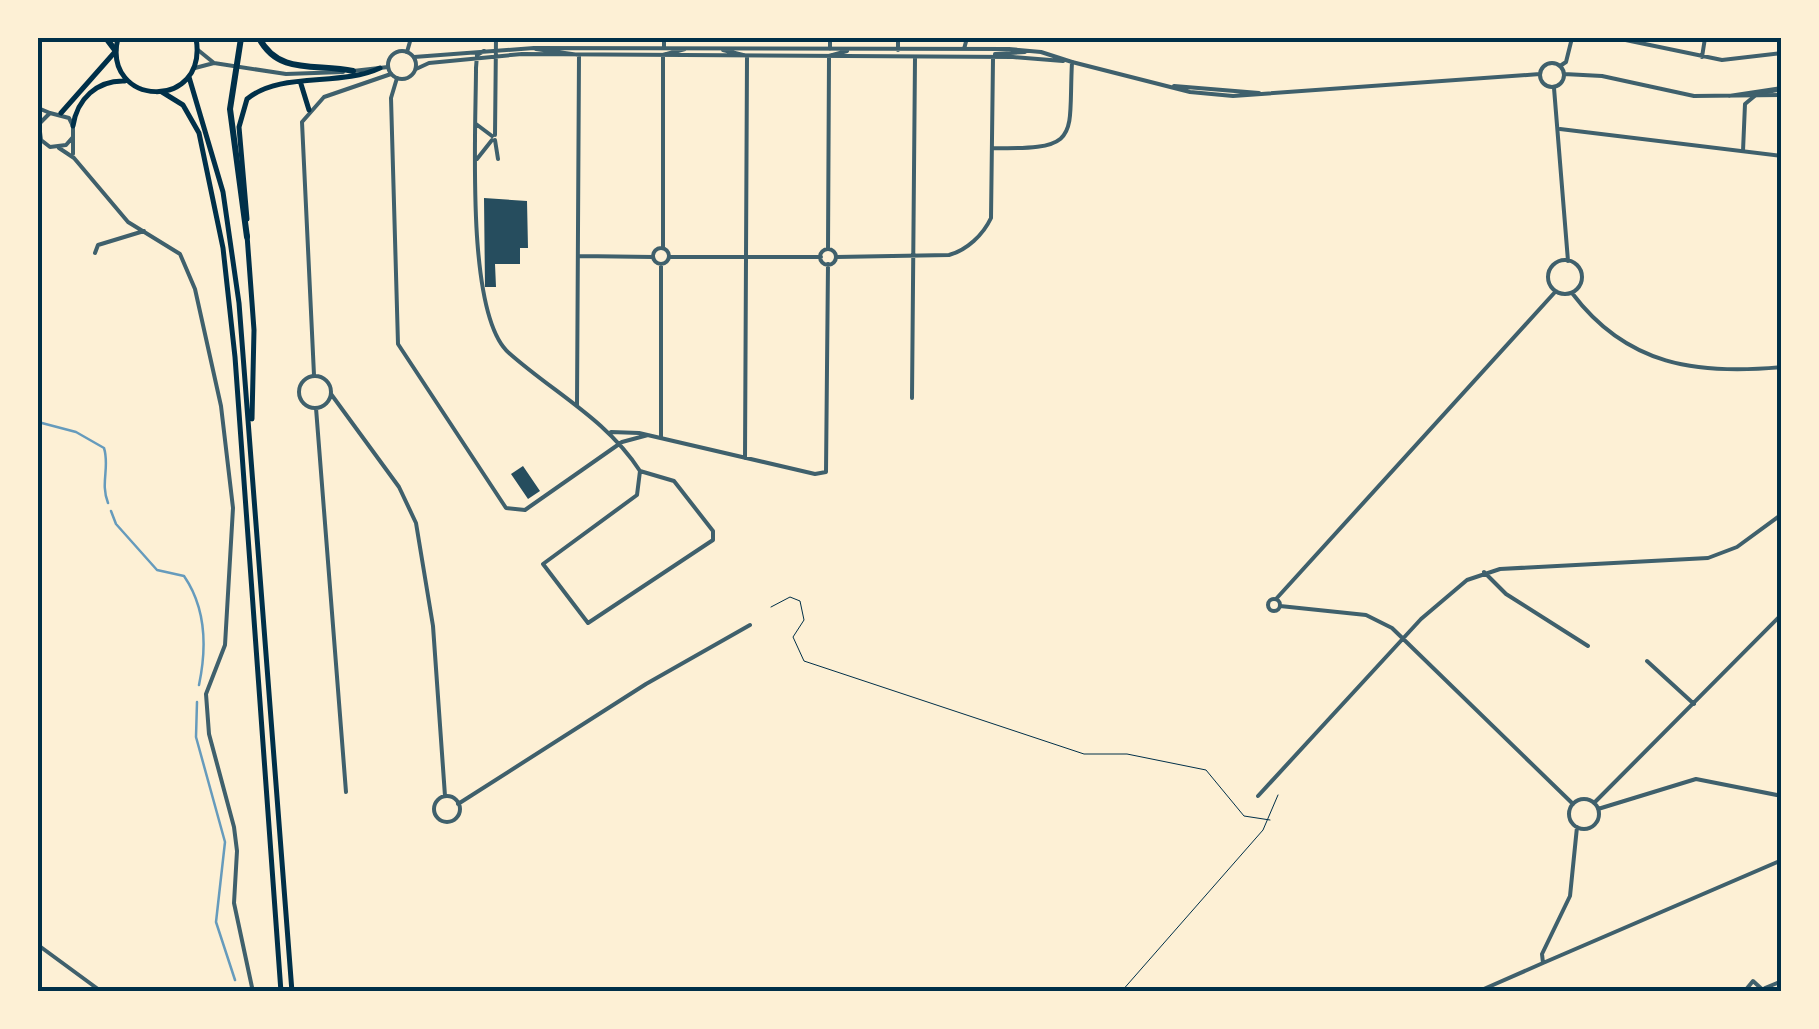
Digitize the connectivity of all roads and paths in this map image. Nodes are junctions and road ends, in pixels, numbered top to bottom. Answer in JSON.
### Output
{"nodes":[{"id":1,"x":106,"y":38,"type":"edge"},
{"id":2,"x":118,"y":38,"type":"edge"},
{"id":3,"x":196,"y":38,"type":"edge"},
{"id":4,"x":241,"y":38,"type":"edge"},
{"id":5,"x":259,"y":38,"type":"edge"},
{"id":6,"x":411,"y":38,"type":"edge"},
{"id":7,"x":496,"y":38,"type":"edge"},
{"id":8,"x":580,"y":38,"type":"edge"},
{"id":9,"x":664,"y":38,"type":"edge"},
{"id":10,"x":747,"y":38,"type":"edge"},
{"id":11,"x":830,"y":38,"type":"edge"},
{"id":12,"x":898,"y":38,"type":"edge"},
{"id":13,"x":967,"y":38,"type":"edge"},
{"id":14,"x":1002,"y":38,"type":"edge"},
{"id":15,"x":1572,"y":38,"type":"edge"},
{"id":16,"x":1616,"y":38,"type":"edge"},
{"id":17,"x":1704,"y":38,"type":"edge"},
{"id":18,"x":1781,"y":38,"type":"edge"},
{"id":19,"x":1641,"y":40,"type":"edge"},
{"id":20,"x":534,"y":48,"type":"junction"},
{"id":21,"x":578,"y":48,"type":"junction"},
{"id":22,"x":664,"y":48,"type":"junction"},
{"id":23,"x":686,"y":48,"type":"junction"},
{"id":24,"x":722,"y":48,"type":"junction"},
{"id":25,"x":747,"y":48,"type":"junction"},
{"id":26,"x":964,"y":49,"type":"junction"},
{"id":27,"x":115,"y":50,"type":"junction"},
{"id":28,"x":198,"y":50,"type":"junction"},
{"id":29,"x":898,"y":50,"type":"junction"},
{"id":30,"x":998,"y":50,"type":"junction"},
{"id":31,"x":484,"y":51,"type":"junction"},
{"id":32,"x":1030,"y":51,"type":"junction"},
{"id":33,"x":408,"y":52,"type":"junction"},
{"id":34,"x":496,"y":53,"type":"junction"},
{"id":35,"x":829,"y":53,"type":"junction"},
{"id":36,"x":1780,"y":53,"type":"edge"},
{"id":37,"x":579,"y":55,"type":"junction"},
{"id":38,"x":662,"y":55,"type":"junction"},
{"id":39,"x":747,"y":56,"type":"junction"},
{"id":40,"x":878,"y":56,"type":"junction"},
{"id":41,"x":916,"y":56,"type":"junction"},
{"id":42,"x":476,"y":57,"type":"junction"},
{"id":43,"x":994,"y":57,"type":"junction"},
{"id":44,"x":1702,"y":57,"type":"junction"},
{"id":45,"x":414,"y":58,"type":"junction"},
{"id":46,"x":214,"y":62,"type":"junction"},
{"id":47,"x":1072,"y":62,"type":"junction"},
{"id":48,"x":1560,"y":66,"type":"junction"},
{"id":49,"x":195,"y":68,"type":"junction"},
{"id":50,"x":380,"y":68,"type":"junction"},
{"id":51,"x":416,"y":69,"type":"junction"},
{"id":52,"x":390,"y":70,"type":"junction"},
{"id":53,"x":353,"y":71,"type":"junction"},
{"id":54,"x":1540,"y":74,"type":"junction"},
{"id":55,"x":1564,"y":74,"type":"junction"},
{"id":56,"x":189,"y":77,"type":"junction"},
{"id":57,"x":397,"y":78,"type":"junction"},
{"id":58,"x":128,"y":81,"type":"junction"},
{"id":59,"x":301,"y":84,"type":"junction"},
{"id":60,"x":1554,"y":88,"type":"junction"},
{"id":61,"x":1782,"y":90,"type":"edge"},
{"id":62,"x":162,"y":92,"type":"junction"},
{"id":63,"x":1725,"y":97,"type":"junction"},
{"id":64,"x":1755,"y":98,"type":"junction"},
{"id":65,"x":38,"y":108,"type":"edge"},
{"id":66,"x":309,"y":110,"type":"junction"},
{"id":67,"x":50,"y":113,"type":"junction"},
{"id":68,"x":60,"y":113,"type":"junction"},
{"id":69,"x":476,"y":124,"type":"junction"},
{"id":70,"x":74,"y":126,"type":"junction"},
{"id":71,"x":1560,"y":128,"type":"junction"},
{"id":72,"x":38,"y":132,"type":"edge"},
{"id":73,"x":72,"y":137,"type":"junction"},
{"id":74,"x":493,"y":138,"type":"junction"},
{"id":75,"x":38,"y":146,"type":"edge"},
{"id":76,"x":50,"y":147,"type":"junction"},
{"id":77,"x":58,"y":148,"type":"junction"},
{"id":78,"x":992,"y":148,"type":"junction"},
{"id":79,"x":1743,"y":151,"type":"junction"},
{"id":80,"x":1782,"y":156,"type":"edge"},
{"id":81,"x":74,"y":158,"type":"junction"},
{"id":82,"x":476,"y":159,"type":"junction"},
{"id":83,"x":498,"y":160,"type":"dead end"},
{"id":84,"x":144,"y":230,"type":"junction"},
{"id":85,"x":247,"y":237,"type":"junction"},
{"id":86,"x":663,"y":248,"type":"junction"},
{"id":87,"x":828,"y":249,"type":"junction"},
{"id":88,"x":95,"y":254,"type":"dead end"},
{"id":89,"x":579,"y":256,"type":"junction"},
{"id":90,"x":653,"y":256,"type":"junction"},
{"id":91,"x":910,"y":256,"type":"junction"},
{"id":92,"x":670,"y":257,"type":"junction"},
{"id":93,"x":745,"y":257,"type":"junction"},
{"id":94,"x":821,"y":257,"type":"junction"},
{"id":95,"x":836,"y":257,"type":"junction"},
{"id":96,"x":1568,"y":261,"type":"junction"},
{"id":97,"x":661,"y":264,"type":"junction"},
{"id":98,"x":828,"y":264,"type":"junction"},
{"id":99,"x":1556,"y":292,"type":"junction"},
{"id":100,"x":1572,"y":293,"type":"junction"},
{"id":101,"x":1782,"y":368,"type":"edge"},
{"id":102,"x":314,"y":375,"type":"junction"},
{"id":103,"x":332,"y":394,"type":"junction"},
{"id":104,"x":912,"y":398,"type":"dead end"},
{"id":105,"x":576,"y":405,"type":"junction"},
{"id":106,"x":316,"y":408,"type":"junction"},
{"id":107,"x":611,"y":432,"type":"junction"},
{"id":108,"x":648,"y":435,"type":"junction"},
{"id":109,"x":661,"y":438,"type":"junction"},
{"id":110,"x":622,"y":442,"type":"junction"},
{"id":111,"x":252,"y":446,"type":"junction"},
{"id":112,"x":744,"y":458,"type":"junction"},
{"id":113,"x":640,"y":470,"type":"junction"},
{"id":114,"x":1782,"y":514,"type":"edge"},
{"id":115,"x":1484,"y":572,"type":"junction"},
{"id":116,"x":1276,"y":599,"type":"junction"},
{"id":117,"x":772,"y":606,"type":"dead end"},
{"id":118,"x":1280,"y":606,"type":"junction"},
{"id":119,"x":1782,"y":614,"type":"edge"},
{"id":120,"x":750,"y":626,"type":"dead end"},
{"id":121,"x":1405,"y":638,"type":"junction"},
{"id":122,"x":1588,"y":646,"type":"dead end"},
{"id":123,"x":1647,"y":660,"type":"dead end"},
{"id":124,"x":1694,"y":704,"type":"junction"},
{"id":125,"x":346,"y":792,"type":"dead end"},
{"id":126,"x":1278,"y":794,"type":"dead end"},
{"id":127,"x":445,"y":796,"type":"junction"},
{"id":128,"x":1258,"y":796,"type":"dead end"},
{"id":129,"x":1782,"y":796,"type":"edge"},
{"id":130,"x":458,"y":804,"type":"junction"},
{"id":131,"x":1573,"y":804,"type":"junction"},
{"id":132,"x":1596,"y":806,"type":"junction"},
{"id":133,"x":1270,"y":820,"type":"junction"},
{"id":134,"x":1577,"y":828,"type":"junction"},
{"id":135,"x":1782,"y":860,"type":"edge"},
{"id":136,"x":38,"y":945,"type":"edge"},
{"id":137,"x":1543,"y":963,"type":"junction"},
{"id":138,"x":1782,"y":980,"type":"edge"},
{"id":139,"x":1765,"y":990,"type":"edge"},
{"id":140,"x":102,"y":992,"type":"edge"},
{"id":141,"x":253,"y":992,"type":"edge"},
{"id":142,"x":281,"y":992,"type":"edge"},
{"id":143,"x":292,"y":992,"type":"edge"},
{"id":144,"x":1121,"y":992,"type":"edge"},
{"id":145,"x":1478,"y":992,"type":"edge"},
{"id":146,"x":1744,"y":992,"type":"edge"}],
"edges":[{"from":1,"to":27,"type":"highway"},
{"from":2,"to":27,"type":"highway"},
{"from":3,"to":28,"type":"highway"},
{"from":4,"to":85,"type":"highway"},
{"from":5,"to":53,"type":"highway"},
{"from":6,"to":33,"type":"street"},
{"from":7,"to":34,"type":"street"},
{"from":8,"to":21,"type":"street"},
{"from":9,"to":22,"type":"street"},
{"from":10,"to":25,"type":"street"},
{"from":11,"to":35,"type":"street"},
{"from":12,"to":29,"type":"street"},
{"from":13,"to":26,"type":"street"},
{"from":14,"to":30,"type":"street"},
{"from":15,"to":48,"type":"street"},
{"from":16,"to":19,"type":"street"},
{"from":17,"to":44,"type":"street"},
{"from":18,"to":36,"type":"street"},
{"from":19,"to":44,"type":"street"},
{"from":20,"to":21,"type":"street"},
{"from":20,"to":34,"type":"street"},
{"from":20,"to":37,"type":"street"},
{"from":21,"to":22,"type":"street"},
{"from":22,"to":23,"type":"street"},
{"from":23,"to":24,"type":"street"},
{"from":23,"to":38,"type":"street"},
{"from":24,"to":25,"type":"street"},
{"from":24,"to":39,"type":"street"},
{"from":25,"to":35,"type":"street"},
{"from":26,"to":29,"type":"street"},
{"from":26,"to":30,"type":"street"},
{"from":27,"to":58,"type":"highway"},
{"from":27,"to":68,"type":"highway"},
{"from":28,"to":46,"type":"street"},
{"from":28,"to":49,"type":"highway"},
{"from":29,"to":35,"type":"street"},
{"from":29,"to":40,"type":"street"},
{"from":30,"to":32,"type":"street"},
{"from":31,"to":34,"type":"street"},
{"from":31,"to":42,"type":"street"},
{"from":31,"to":45,"type":"street"},
{"from":32,"to":43,"type":"street"},
{"from":32,"to":47,"type":"street"},
{"from":33,"to":45,"type":"street"},
{"from":33,"to":52,"type":"street"},
{"from":34,"to":37,"type":"street"},
{"from":34,"to":42,"type":"street"},
{"from":34,"to":74,"type":"street"},
{"from":35,"to":39,"type":"street"},
{"from":35,"to":40,"type":"street"},
{"from":35,"to":87,"type":"street"},
{"from":36,"to":44,"type":"street"},
{"from":37,"to":38,"type":"street"},
{"from":37,"to":89,"type":"street"},
{"from":38,"to":39,"type":"street"},
{"from":38,"to":86,"type":"street"},
{"from":39,"to":93,"type":"street"},
{"from":40,"to":41,"type":"street"},
{"from":41,"to":43,"type":"street"},
{"from":41,"to":91,"type":"street"},
{"from":42,"to":51,"type":"street"},
{"from":42,"to":69,"type":"street"},
{"from":43,"to":47,"type":"street"},
{"from":43,"to":78,"type":"street"},
{"from":45,"to":51,"type":"street"},
{"from":46,"to":49,"type":"street"},
{"from":46,"to":53,"type":"street"},
{"from":47,"to":54,"type":"street"},
{"from":47,"to":78,"type":"street"},
{"from":48,"to":54,"type":"street"},
{"from":48,"to":55,"type":"street"},
{"from":49,"to":56,"type":"highway"},
{"from":50,"to":52,"type":"street"},
{"from":50,"to":53,"type":"street"},
{"from":50,"to":59,"type":"highway"},
{"from":51,"to":57,"type":"street"},
{"from":52,"to":57,"type":"street"},
{"from":52,"to":66,"type":"street"},
{"from":54,"to":60,"type":"street"},
{"from":55,"to":60,"type":"street"},
{"from":55,"to":63,"type":"street"},
{"from":56,"to":62,"type":"highway"},
{"from":56,"to":111,"type":"highway"},
{"from":57,"to":110,"type":"street"},
{"from":58,"to":62,"type":"highway"},
{"from":58,"to":70,"type":"highway"},
{"from":59,"to":66,"type":"highway"},
{"from":59,"to":85,"type":"highway"},
{"from":60,"to":71,"type":"street"},
{"from":61,"to":63,"type":"street"},
{"from":61,"to":64,"type":"street"},
{"from":62,"to":142,"type":"highway"},
{"from":63,"to":64,"type":"street"},
{"from":64,"to":79,"type":"street"},
{"from":65,"to":67,"type":"street"},
{"from":66,"to":102,"type":"street"},
{"from":67,"to":68,"type":"street"},
{"from":67,"to":72,"type":"street"},
{"from":68,"to":70,"type":"street"},
{"from":69,"to":74,"type":"street"},
{"from":69,"to":82,"type":"street"},
{"from":70,"to":73,"type":"street"},
{"from":71,"to":79,"type":"street"},
{"from":71,"to":96,"type":"street"},
{"from":72,"to":76,"type":"street"},
{"from":73,"to":77,"type":"street"},
{"from":73,"to":81,"type":"street"},
{"from":74,"to":82,"type":"street"},
{"from":74,"to":83,"type":"street"},
{"from":75,"to":76,"type":"street"},
{"from":76,"to":77,"type":"street"},
{"from":77,"to":81,"type":"street"},
{"from":78,"to":91,"type":"street"},
{"from":79,"to":80,"type":"street"},
{"from":81,"to":84,"type":"street"},
{"from":82,"to":105,"type":"street"},
{"from":84,"to":88,"type":"street"},
{"from":84,"to":141,"type":"street"},
{"from":85,"to":111,"type":"highway"},
{"from":86,"to":90,"type":"street"},
{"from":86,"to":92,"type":"street"},
{"from":87,"to":94,"type":"street"},
{"from":87,"to":95,"type":"street"},
{"from":89,"to":90,"type":"street"},
{"from":89,"to":105,"type":"street"},
{"from":90,"to":97,"type":"street"},
{"from":91,"to":95,"type":"street"},
{"from":91,"to":104,"type":"street"},
{"from":92,"to":93,"type":"street"},
{"from":92,"to":97,"type":"street"},
{"from":93,"to":94,"type":"street"},
{"from":93,"to":112,"type":"street"},
{"from":94,"to":98,"type":"street"},
{"from":95,"to":98,"type":"street"},
{"from":96,"to":99,"type":"street"},
{"from":96,"to":100,"type":"street"},
{"from":97,"to":109,"type":"street"},
{"from":98,"to":112,"type":"street"},
{"from":99,"to":100,"type":"street"},
{"from":99,"to":116,"type":"street"},
{"from":100,"to":101,"type":"street"},
{"from":102,"to":103,"type":"street"},
{"from":102,"to":106,"type":"street"},
{"from":103,"to":106,"type":"street"},
{"from":103,"to":127,"type":"street"},
{"from":105,"to":107,"type":"street"},
{"from":106,"to":125,"type":"street"},
{"from":107,"to":108,"type":"street"},
{"from":107,"to":110,"type":"street"},
{"from":108,"to":109,"type":"street"},
{"from":108,"to":110,"type":"street"},
{"from":109,"to":112,"type":"street"},
{"from":110,"to":113,"type":"street"},
{"from":111,"to":143,"type":"highway"},
{"from":113,"to":113,"type":"street"},
{"from":114,"to":115,"type":"street"},
{"from":115,"to":121,"type":"street"},
{"from":115,"to":122,"type":"street"},
{"from":116,"to":118,"type":"street"},
{"from":116,"to":118,"type":"street"},
{"from":117,"to":133,"type":"path"},
{"from":118,"to":121,"type":"street"},
{"from":119,"to":124,"type":"street"},
{"from":120,"to":130,"type":"street"},
{"from":121,"to":128,"type":"street"},
{"from":121,"to":131,"type":"street"},
{"from":123,"to":124,"type":"street"},
{"from":124,"to":132,"type":"street"},
{"from":126,"to":133,"type":"path"},
{"from":127,"to":130,"type":"street"},
{"from":127,"to":130,"type":"street"},
{"from":129,"to":132,"type":"street"},
{"from":131,"to":132,"type":"street"},
{"from":131,"to":134,"type":"street"},
{"from":132,"to":134,"type":"street"},
{"from":133,"to":144,"type":"path"},
{"from":134,"to":137,"type":"street"},
{"from":135,"to":137,"type":"street"},
{"from":136,"to":140,"type":"street"},
{"from":137,"to":145,"type":"street"},
{"from":138,"to":139,"type":"street"},
{"from":139,"to":146,"type":"street"}]}
